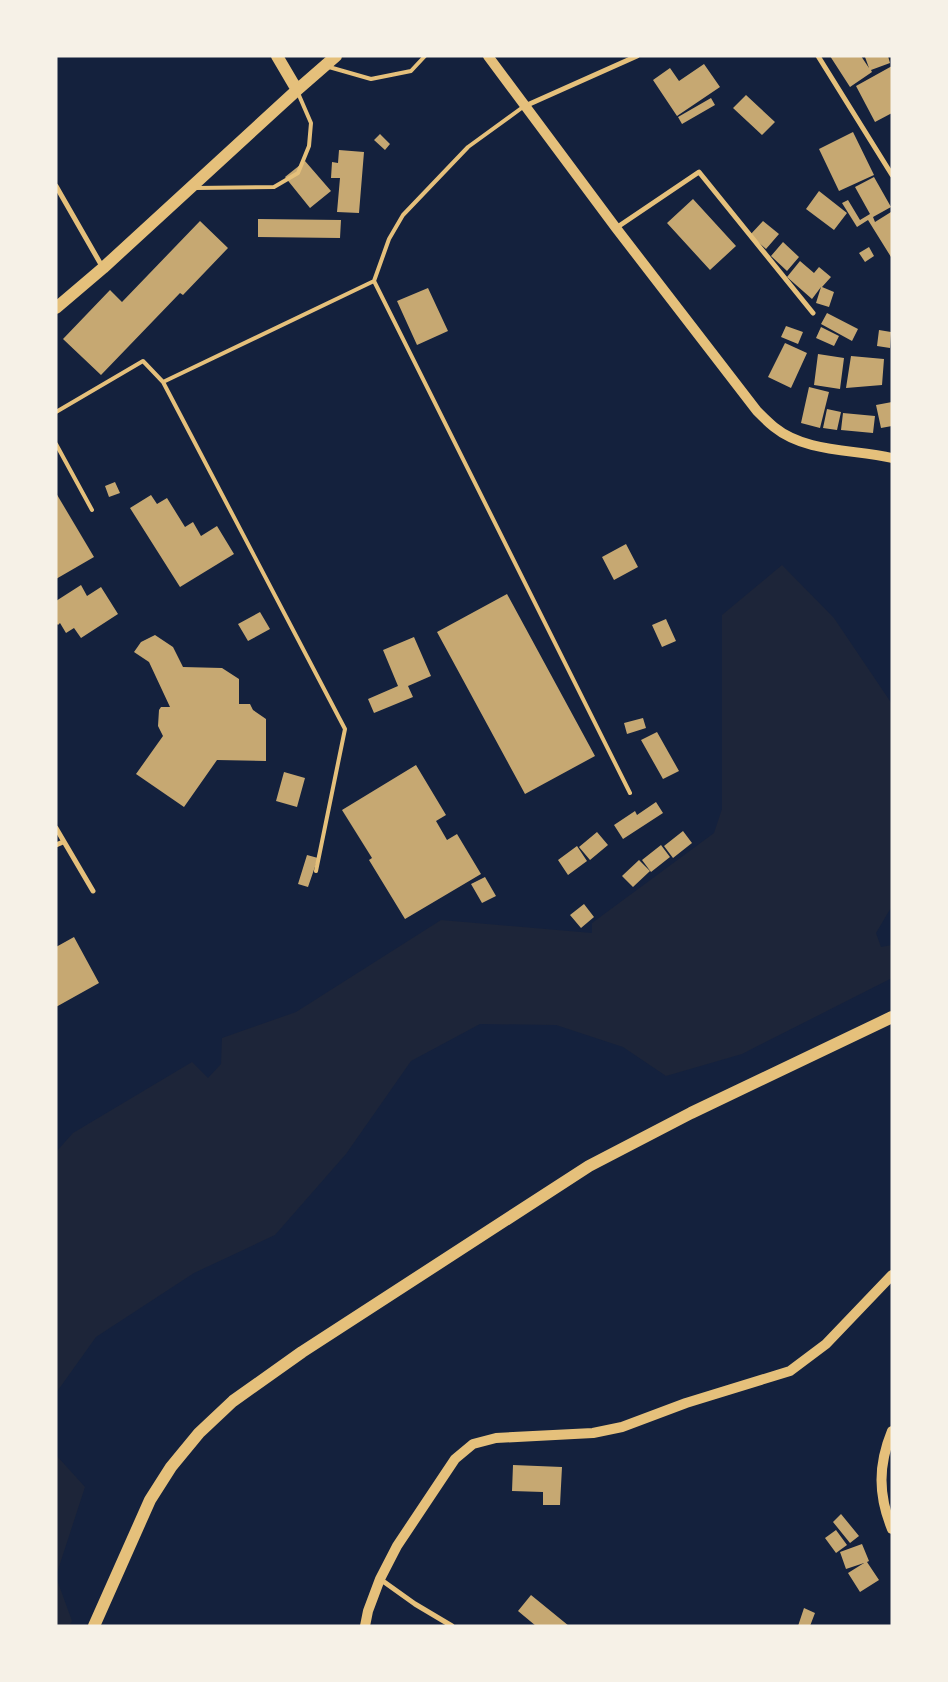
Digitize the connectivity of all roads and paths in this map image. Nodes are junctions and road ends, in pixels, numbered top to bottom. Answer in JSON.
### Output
{"nodes":[{"id":1,"x":276,"y":56,"type":"edge"},
{"id":2,"x":336,"y":56,"type":"edge"},
{"id":3,"x":425,"y":56,"type":"edge"},
{"id":4,"x":488,"y":56,"type":"edge"},
{"id":5,"x":637,"y":56,"type":"edge"},
{"id":6,"x":818,"y":56,"type":"edge"},
{"id":7,"x":325,"y":65,"type":"junction"},
{"id":8,"x":297,"y":90,"type":"junction"},
{"id":9,"x":525,"y":106,"type":"junction"},
{"id":10,"x":892,"y":175,"type":"edge"},
{"id":11,"x":56,"y":186,"type":"edge"},
{"id":12,"x":191,"y":188,"type":"junction"},
{"id":13,"x":616,"y":228,"type":"junction"},
{"id":14,"x":103,"y":268,"type":"junction"},
{"id":15,"x":374,"y":281,"type":"junction"},
{"id":16,"x":56,"y":308,"type":"edge"},
{"id":17,"x":812,"y":313,"type":"dead end"},
{"id":18,"x":163,"y":382,"type":"junction"},
{"id":19,"x":56,"y":412,"type":"edge"},
{"id":20,"x":56,"y":444,"type":"edge"},
{"id":21,"x":892,"y":458,"type":"edge"},
{"id":22,"x":92,"y":510,"type":"dead end"},
{"id":23,"x":630,"y":793,"type":"dead end"},
{"id":24,"x":56,"y":828,"type":"edge"},
{"id":25,"x":63,"y":842,"type":"junction"},
{"id":26,"x":56,"y":845,"type":"edge"},
{"id":27,"x":316,"y":871,"type":"dead end"},
{"id":28,"x":92,"y":891,"type":"dead end"},
{"id":29,"x":892,"y":1017,"type":"edge"},
{"id":30,"x":892,"y":1275,"type":"edge"},
{"id":31,"x":892,"y":1431,"type":"edge"},
{"id":32,"x":892,"y":1529,"type":"edge"},
{"id":33,"x":380,"y":1579,"type":"junction"},
{"id":34,"x":94,"y":1626,"type":"edge"},
{"id":35,"x":365,"y":1626,"type":"edge"},
{"id":36,"x":452,"y":1626,"type":"edge"}],
"edges":[{"from":1,"to":8,"type":"main road"},
{"from":2,"to":7,"type":"main road"},
{"from":3,"to":7,"type":"lane"},
{"from":4,"to":9,"type":"main road"},
{"from":5,"to":9,"type":"street"},
{"from":6,"to":10,"type":"street"},
{"from":7,"to":8,"type":"main road"},
{"from":8,"to":12,"type":"main road"},
{"from":8,"to":12,"type":"lane"},
{"from":9,"to":13,"type":"main road"},
{"from":9,"to":15,"type":"lane"},
{"from":11,"to":14,"type":"street"},
{"from":12,"to":14,"type":"main road"},
{"from":13,"to":17,"type":"street"},
{"from":13,"to":21,"type":"main road"},
{"from":14,"to":16,"type":"main road"},
{"from":15,"to":18,"type":"lane"},
{"from":15,"to":23,"type":"lane"},
{"from":18,"to":19,"type":"lane"},
{"from":18,"to":27,"type":"lane"},
{"from":20,"to":22,"type":"lane"},
{"from":24,"to":25,"type":"street"},
{"from":25,"to":26,"type":"street"},
{"from":25,"to":28,"type":"street"},
{"from":29,"to":34,"type":"main road"},
{"from":30,"to":33,"type":"main road"},
{"from":31,"to":32,"type":"main road"},
{"from":33,"to":35,"type":"main road"},
{"from":33,"to":36,"type":"street"}]}
